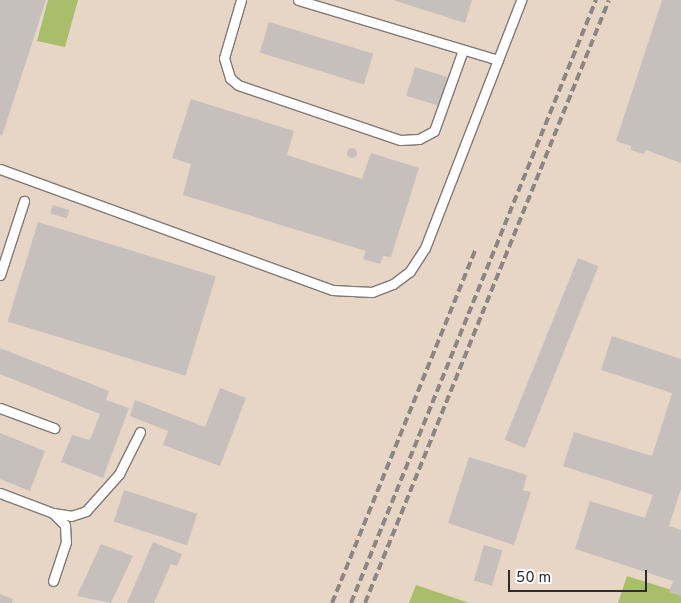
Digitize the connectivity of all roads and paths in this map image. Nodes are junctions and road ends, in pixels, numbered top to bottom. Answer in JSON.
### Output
{"nodes":[{"id":1,"x":241,"y":0,"type":"edge"},
{"id":2,"x":298,"y":0,"type":"edge"},
{"id":3,"x":521,"y":0,"type":"edge"},
{"id":4,"x":463,"y":50,"type":"junction"},
{"id":5,"x":498,"y":60,"type":"junction"},
{"id":6,"x":0,"y":169,"type":"edge"},
{"id":7,"x":24,"y":200,"type":"dead end"},
{"id":8,"x":0,"y":275,"type":"edge"},
{"id":9,"x":0,"y":408,"type":"edge"},
{"id":10,"x":54,"y":428,"type":"dead end"},
{"id":11,"x":140,"y":432,"type":"dead end"},
{"id":12,"x":0,"y":493,"type":"edge"},
{"id":13,"x":53,"y":513,"type":"junction"},
{"id":14,"x":53,"y":581,"type":"dead end"}],
"edges":[{"from":1,"to":4,"type":"lane"},
{"from":2,"to":4,"type":"lane"},
{"from":3,"to":5,"type":"lane"},
{"from":4,"to":5,"type":"lane"},
{"from":5,"to":6,"type":"lane"},
{"from":7,"to":8,"type":"lane"},
{"from":9,"to":10,"type":"lane"},
{"from":11,"to":13,"type":"lane"},
{"from":12,"to":13,"type":"lane"},
{"from":13,"to":14,"type":"lane"}]}
